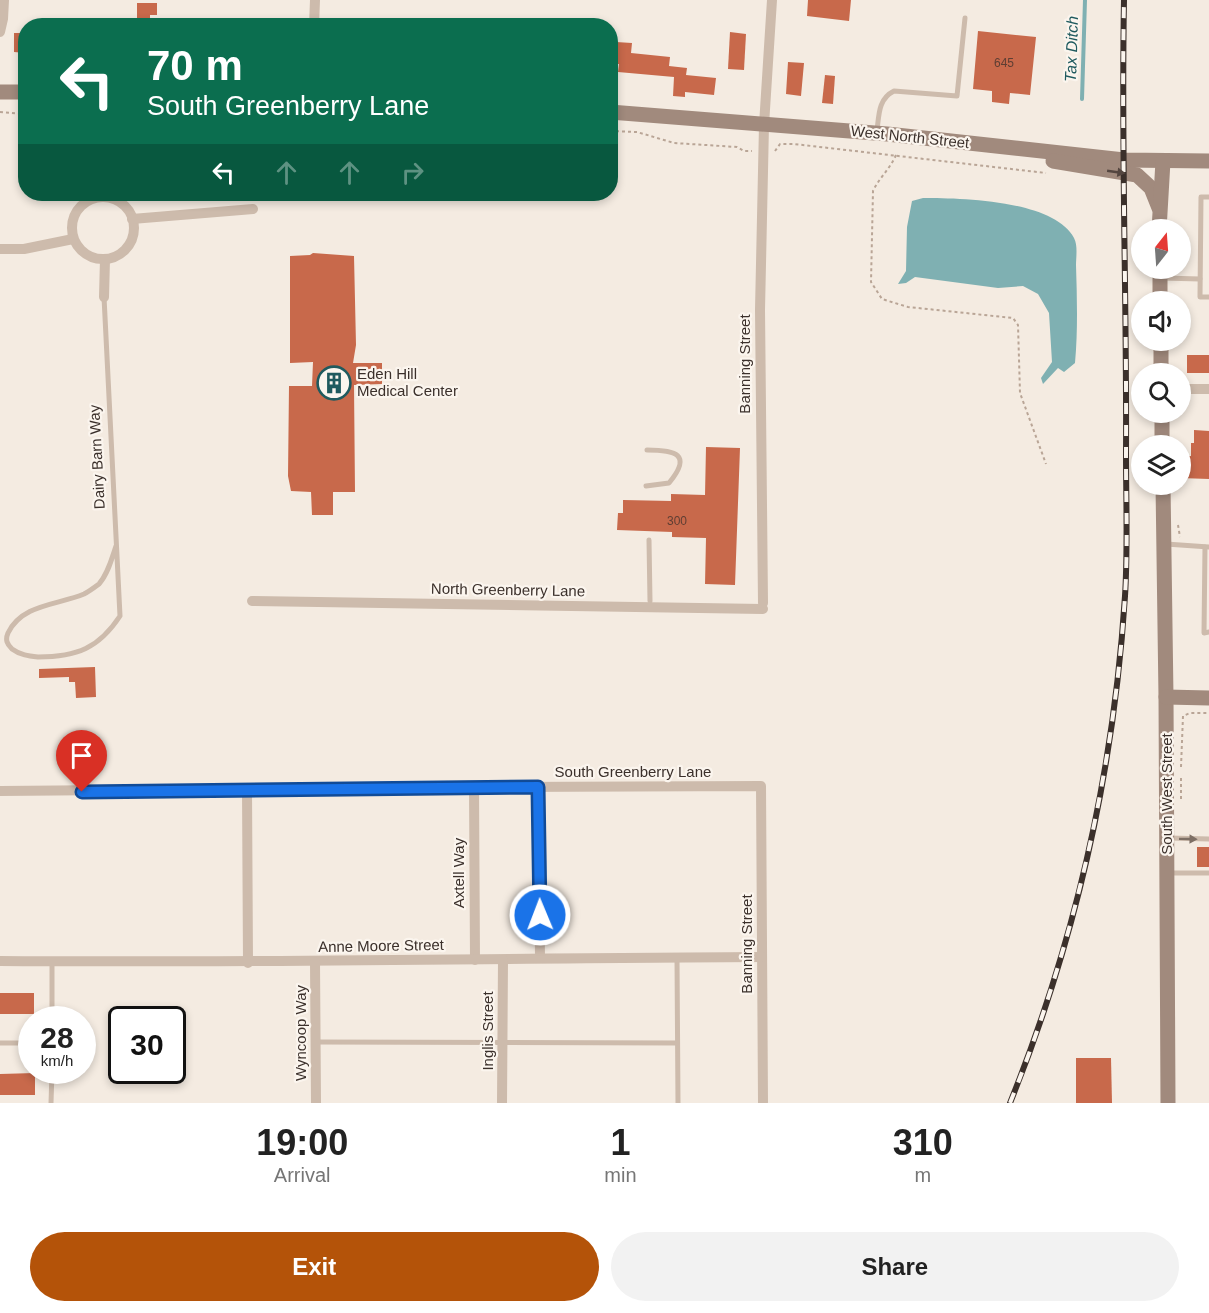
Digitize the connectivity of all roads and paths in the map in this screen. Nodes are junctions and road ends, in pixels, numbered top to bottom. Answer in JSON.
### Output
{"nodes":[{"id":1,"x":4,"y":0,"type":"edge"},
{"id":2,"x":315,"y":0,"type":"edge"},
{"id":3,"x":771,"y":0,"type":"edge"},
{"id":4,"x":314,"y":18,"type":"edge"},
{"id":5,"x":965,"y":18,"type":"dead end"},
{"id":6,"x":2,"y":19,"type":"edge"},
{"id":7,"x":0,"y":32,"type":"edge"},
{"id":8,"x":0,"y":92,"type":"edge"},
{"id":9,"x":18,"y":92,"type":"edge"},
{"id":10,"x":0,"y":112,"type":"edge"},
{"id":11,"x":18,"y":113,"type":"edge"},
{"id":12,"x":618,"y":113,"type":"edge"},
{"id":13,"x":764,"y":125,"type":"junction"},
{"id":14,"x":618,"y":131,"type":"edge"},
{"id":15,"x":876,"y":133,"type":"junction"},
{"id":16,"x":998,"y":147,"type":"junction"},
{"id":17,"x":763,"y":150,"type":"junction"},
{"id":18,"x":896,"y":155,"type":"junction"},
{"id":19,"x":1163,"y":161,"type":"junction"},
{"id":20,"x":1209,"y":161,"type":"edge"},
{"id":21,"x":1050,"y":173,"type":"dead end"},
{"id":22,"x":1209,"y":197,"type":"edge"},
{"id":23,"x":89,"y":201,"type":"edge"},
{"id":24,"x":117,"y":201,"type":"edge"},
{"id":25,"x":1159,"y":208,"type":"junction"},
{"id":26,"x":253,"y":209,"type":"dead end"},
{"id":27,"x":132,"y":219,"type":"junction"},
{"id":28,"x":1159,"y":219,"type":"edge"},
{"id":29,"x":74,"y":239,"type":"junction"},
{"id":30,"x":0,"y":249,"type":"edge"},
{"id":31,"x":105,"y":259,"type":"junction"},
{"id":32,"x":1191,"y":278,"type":"edge"},
{"id":33,"x":1200,"y":279,"type":"junction"},
{"id":34,"x":104,"y":297,"type":"joint"},
{"id":35,"x":1209,"y":297,"type":"edge"},
{"id":36,"x":1191,"y":389,"type":"edge"},
{"id":37,"x":1209,"y":389,"type":"edge"},
{"id":38,"x":646,"y":450,"type":"dead end"},
{"id":39,"x":1046,"y":465,"type":"dead end"},
{"id":40,"x":646,"y":486,"type":"dead end"},
{"id":41,"x":1163,"y":495,"type":"edge"},
{"id":42,"x":649,"y":540,"type":"dead end"},
{"id":43,"x":1164,"y":544,"type":"junction"},
{"id":44,"x":116,"y":546,"type":"junction"},
{"id":45,"x":1207,"y":547,"type":"edge"},
{"id":46,"x":252,"y":601,"type":"dead end"},
{"id":47,"x":650,"y":601,"type":"dead end"},
{"id":48,"x":763,"y":606,"type":"joint"},
{"id":49,"x":1209,"y":632,"type":"edge"},
{"id":50,"x":1166,"y":697,"type":"junction"},
{"id":51,"x":1209,"y":698,"type":"edge"},
{"id":52,"x":1209,"y":713,"type":"edge"},
{"id":53,"x":1183,"y":716,"type":"dead end"},
{"id":54,"x":474,"y":786,"type":"junction"},
{"id":55,"x":761,"y":786,"type":"joint"},
{"id":56,"x":538,"y":787,"type":"junction"},
{"id":57,"x":247,"y":789,"type":"junction"},
{"id":58,"x":0,"y":791,"type":"edge"},
{"id":59,"x":1167,"y":838,"type":"junction"},
{"id":60,"x":1209,"y":839,"type":"edge"},
{"id":61,"x":1167,"y":873,"type":"junction"},
{"id":62,"x":1209,"y":873,"type":"edge"},
{"id":63,"x":762,"y":957,"type":"junction"},
{"id":64,"x":540,"y":958,"type":"junction"},
{"id":65,"x":676,"y":958,"type":"junction"},
{"id":66,"x":475,"y":960,"type":"junction"},
{"id":67,"x":503,"y":960,"type":"junction"},
{"id":68,"x":0,"y":961,"type":"edge"},
{"id":69,"x":52,"y":962,"type":"junction"},
{"id":70,"x":315,"y":962,"type":"junction"},
{"id":71,"x":248,"y":963,"type":"junction"},
{"id":72,"x":52,"y":1006,"type":"edge"},
{"id":73,"x":316,"y":1042,"type":"junction"},
{"id":74,"x":502,"y":1042,"type":"junction"},
{"id":75,"x":0,"y":1043,"type":"edge"},
{"id":76,"x":18,"y":1043,"type":"edge"},
{"id":77,"x":677,"y":1043,"type":"junction"},
{"id":78,"x":52,"y":1084,"type":"edge"},
{"id":79,"x":51,"y":1103,"type":"edge"},
{"id":80,"x":316,"y":1103,"type":"edge"},
{"id":81,"x":502,"y":1103,"type":"edge"},
{"id":82,"x":678,"y":1103,"type":"edge"},
{"id":83,"x":763,"y":1103,"type":"edge"},
{"id":84,"x":1168,"y":1103,"type":"edge"}],
"edges":[{"from":1,"to":6,"type":"street"},
{"from":2,"to":4,"type":"street"},
{"from":3,"to":13,"type":"street","name":"Banning Street"},
{"from":5,"to":15,"type":"lane"},
{"from":6,"to":7,"type":"street"},
{"from":8,"to":9,"type":"street"},
{"from":10,"to":11,"type":"path"},
{"from":12,"to":13,"type":"street","name":"West North Street"},
{"from":13,"to":15,"type":"street","name":"West North Street"},
{"from":13,"to":17,"type":"street","name":"Banning Street"},
{"from":14,"to":17,"type":"path"},
{"from":15,"to":16,"type":"street","name":"West North Street"},
{"from":16,"to":19,"type":"street","name":"West North Street"},
{"from":16,"to":25,"type":"street","one_way":true},
{"from":17,"to":18,"type":"path"},
{"from":17,"to":48,"type":"street","name":"Banning Street"},
{"from":18,"to":21,"type":"path"},
{"from":18,"to":39,"type":"path"},
{"from":19,"to":20,"type":"street","name":"West North Street"},
{"from":19,"to":25,"type":"street"},
{"from":22,"to":33,"type":"lane"},
{"from":23,"to":29,"type":"street"},
{"from":24,"to":27,"type":"street"},
{"from":25,"to":28,"type":"street"},
{"from":26,"to":27,"type":"street"},
{"from":27,"to":31,"type":"street"},
{"from":29,"to":30,"type":"street"},
{"from":29,"to":31,"type":"street"},
{"from":31,"to":34,"type":"street"},
{"from":32,"to":33,"type":"lane"},
{"from":33,"to":35,"type":"lane"},
{"from":34,"to":44,"type":"lane","name":"Dairy Barn Way"},
{"from":36,"to":37,"type":"street"},
{"from":38,"to":40,"type":"lane"},
{"from":41,"to":43,"type":"street","name":"South West Street"},
{"from":42,"to":47,"type":"lane"},
{"from":43,"to":45,"type":"lane"},
{"from":43,"to":50,"type":"street","name":"South West Street"},
{"from":44,"to":44,"type":"lane","name":"Dairy Barn Way"},
{"from":45,"to":49,"type":"lane"},
{"from":46,"to":48,"type":"street","name":"North Greenberry Lane"},
{"from":50,"to":51,"type":"street"},
{"from":50,"to":59,"type":"street","name":"South West Street"},
{"from":52,"to":53,"type":"path"},
{"from":54,"to":56,"type":"street","name":"South Greenberry Lane"},
{"from":54,"to":57,"type":"street","name":"South Greenberry Lane"},
{"from":54,"to":66,"type":"street","name":"Axtell Way"},
{"from":55,"to":56,"type":"street","name":"South Greenberry Lane"},
{"from":55,"to":63,"type":"street","name":"Banning Street"},
{"from":56,"to":64,"type":"street"},
{"from":57,"to":58,"type":"street","name":"South Greenberry Lane"},
{"from":57,"to":71,"type":"street"},
{"from":59,"to":60,"type":"lane","one_way":true},
{"from":59,"to":61,"type":"street","name":"South West Street"},
{"from":61,"to":62,"type":"lane"},
{"from":61,"to":84,"type":"street","name":"South West Street"},
{"from":63,"to":65,"type":"street","name":"Anne Moore Street"},
{"from":63,"to":83,"type":"street","name":"Banning Street"},
{"from":64,"to":65,"type":"street","name":"Anne Moore Street"},
{"from":64,"to":67,"type":"street","name":"Anne Moore Street"},
{"from":65,"to":77,"type":"lane"},
{"from":66,"to":67,"type":"street","name":"Anne Moore Street"},
{"from":66,"to":70,"type":"street","name":"Anne Moore Street"},
{"from":67,"to":74,"type":"street","name":"Inglis Street"},
{"from":68,"to":69,"type":"street","name":"Anne Moore Street"},
{"from":69,"to":71,"type":"street","name":"Anne Moore Street"},
{"from":69,"to":72,"type":"lane"},
{"from":70,"to":71,"type":"street","name":"Anne Moore Street"},
{"from":70,"to":73,"type":"street","name":"Wyncoop Way"},
{"from":73,"to":74,"type":"lane"},
{"from":73,"to":80,"type":"street","name":"Wyncoop Way"},
{"from":74,"to":77,"type":"lane"},
{"from":74,"to":81,"type":"street","name":"Inglis Street"},
{"from":75,"to":76,"type":"lane"},
{"from":77,"to":82,"type":"lane"},
{"from":78,"to":79,"type":"lane"}]}
